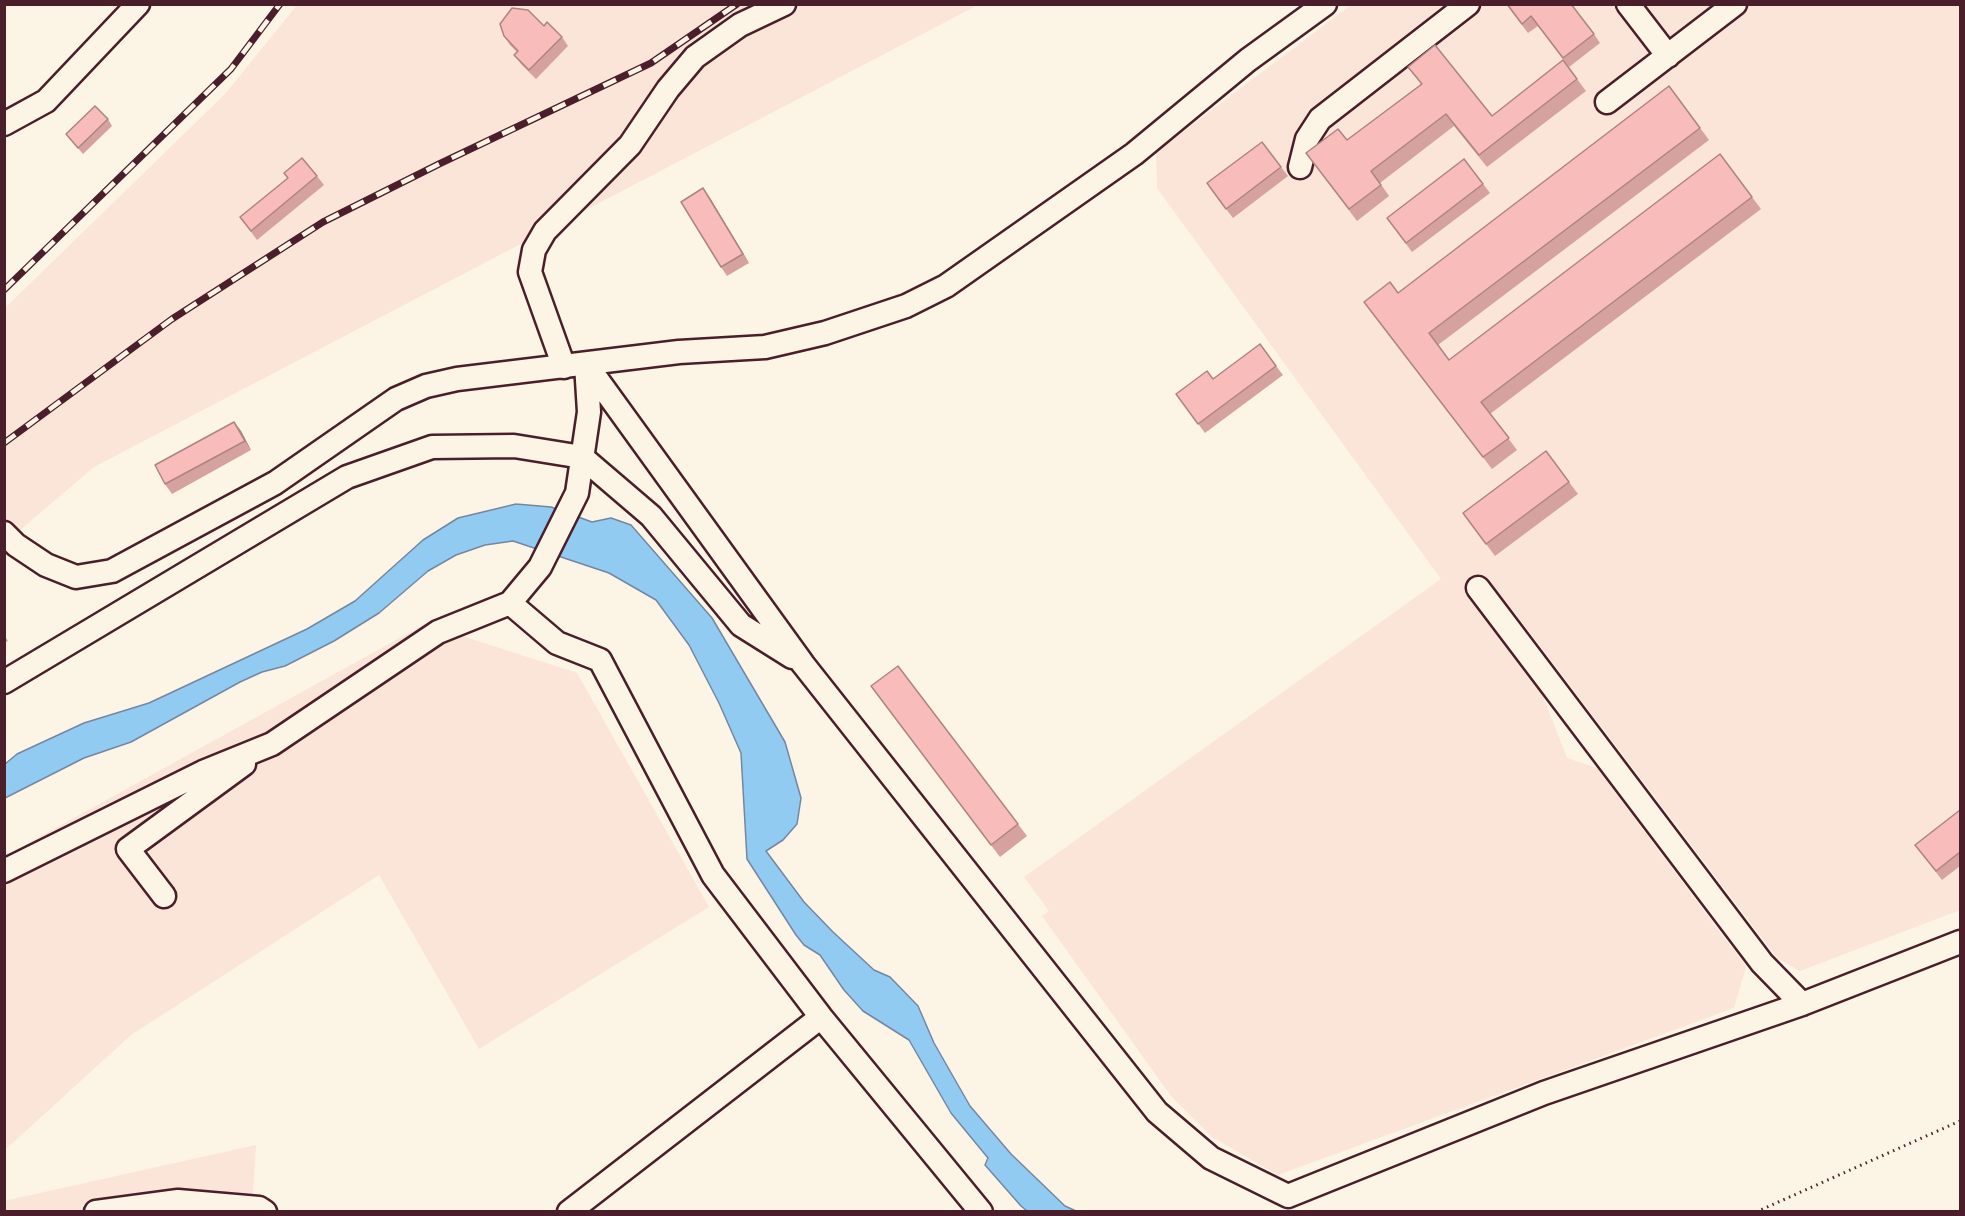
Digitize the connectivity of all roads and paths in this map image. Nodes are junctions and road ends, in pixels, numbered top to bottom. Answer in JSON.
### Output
{"nodes":[{"id":1,"x":138,"y":4,"type":"edge"},
{"id":2,"x":784,"y":4,"type":"edge"},
{"id":3,"x":1325,"y":4,"type":"edge"},
{"id":4,"x":1628,"y":4,"type":"edge"},
{"id":5,"x":1735,"y":4,"type":"edge"},
{"id":6,"x":1464,"y":6,"type":"edge"},
{"id":7,"x":1668,"y":56,"type":"junction"},
{"id":8,"x":1607,"y":102,"type":"dead end"},
{"id":9,"x":4,"y":124,"type":"edge"},
{"id":10,"x":1300,"y":167,"type":"dead end"},
{"id":11,"x":575,"y":366,"type":"junction"},
{"id":12,"x":582,"y":457,"type":"junction"},
{"id":13,"x":10,"y":539,"type":"edge"},
{"id":14,"x":1478,"y":588,"type":"dead end"},
{"id":15,"x":510,"y":603,"type":"junction"},
{"id":16,"x":804,"y":664,"type":"junction"},
{"id":17,"x":4,"y":682,"type":"edge"},
{"id":18,"x":272,"y":744,"type":"junction"},
{"id":19,"x":4,"y":871,"type":"edge"},
{"id":20,"x":164,"y":896,"type":"dead end"},
{"id":21,"x":1960,"y":942,"type":"edge"},
{"id":22,"x":1802,"y":1004,"type":"junction"},
{"id":23,"x":821,"y":1017,"type":"junction"},
{"id":24,"x":1960,"y":1120,"type":"edge"},
{"id":25,"x":96,"y":1212,"type":"edge"},
{"id":26,"x":265,"y":1212,"type":"edge"},
{"id":27,"x":569,"y":1212,"type":"edge"},
{"id":28,"x":981,"y":1212,"type":"edge"},
{"id":29,"x":1756,"y":1212,"type":"edge"}],
"edges":[{"from":1,"to":9,"type":"street"},
{"from":2,"to":11,"type":"street"},
{"from":3,"to":11,"type":"street"},
{"from":4,"to":7,"type":"street"},
{"from":5,"to":7,"type":"street"},
{"from":6,"to":10,"type":"street"},
{"from":7,"to":8,"type":"street"},
{"from":11,"to":12,"type":"street"},
{"from":11,"to":13,"type":"street"},
{"from":11,"to":16,"type":"street"},
{"from":12,"to":15,"type":"street"},
{"from":12,"to":16,"type":"street"},
{"from":12,"to":17,"type":"street"},
{"from":14,"to":22,"type":"street"},
{"from":15,"to":18,"type":"street"},
{"from":15,"to":23,"type":"street"},
{"from":16,"to":22,"type":"street"},
{"from":18,"to":19,"type":"street"},
{"from":18,"to":20,"type":"street"},
{"from":21,"to":22,"type":"street"},
{"from":23,"to":27,"type":"street"},
{"from":23,"to":28,"type":"street"},
{"from":24,"to":29,"type":"path"},
{"from":25,"to":26,"type":"street"}]}
